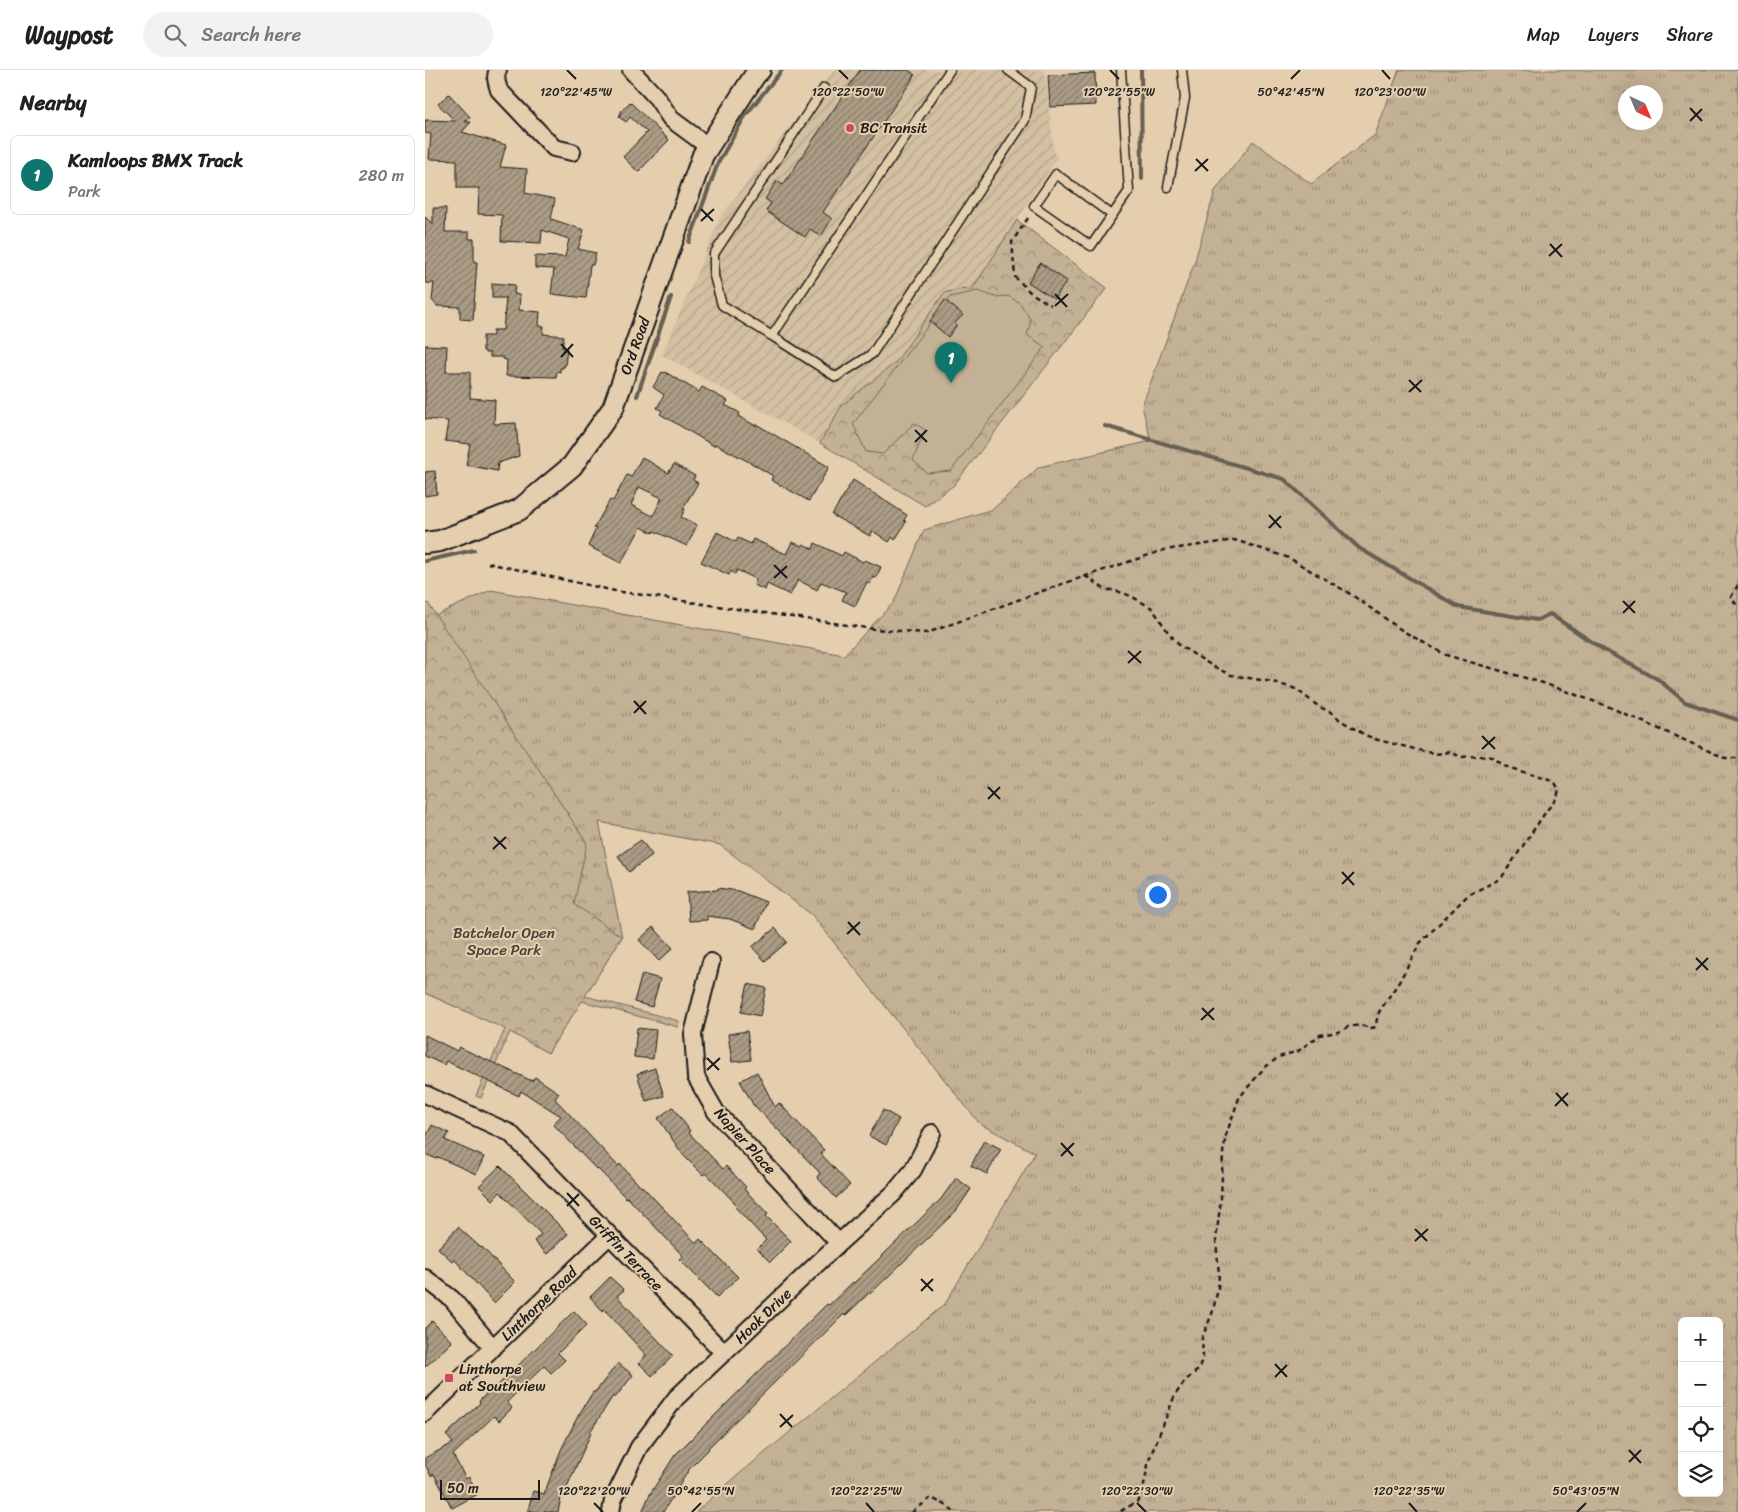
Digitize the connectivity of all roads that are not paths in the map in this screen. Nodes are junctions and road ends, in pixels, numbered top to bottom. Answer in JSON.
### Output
{"nodes":[{"id":1,"x":498,"y":70,"type":"edge"},
{"id":2,"x":631,"y":70,"type":"edge"},
{"id":3,"x":760,"y":70,"type":"edge"},
{"id":4,"x":950,"y":70,"type":"edge"},
{"id":5,"x":1008,"y":70,"type":"edge"},
{"id":6,"x":1121,"y":70,"type":"edge"},
{"id":7,"x":1182,"y":70,"type":"edge"},
{"id":8,"x":824,"y":88,"type":"dead end"},
{"id":9,"x":709,"y":147,"type":"junction"},
{"id":10,"x":572,"y":152,"type":"dead end"},
{"id":11,"x":1168,"y":187,"type":"dead end"},
{"id":12,"x":1113,"y":215,"type":"junction"},
{"id":13,"x":772,"y":336,"type":"junction"},
{"id":14,"x":425,"y":543,"type":"edge"},
{"id":15,"x":711,"y":962,"type":"dead end"},
{"id":16,"x":425,"y":1094,"type":"edge"},
{"id":17,"x":932,"y":1133,"type":"dead end"},
{"id":18,"x":609,"y":1236,"type":"junction"},
{"id":19,"x":839,"y":1243,"type":"junction"},
{"id":20,"x":425,"y":1278,"type":"edge"},
{"id":21,"x":493,"y":1348,"type":"junction"},
{"id":22,"x":724,"y":1353,"type":"junction"},
{"id":23,"x":425,"y":1414,"type":"edge"},
{"id":24,"x":611,"y":1512,"type":"edge"}],
"edges":[{"from":1,"to":10,"type":"street"},
{"from":2,"to":9,"type":"street"},
{"from":3,"to":9,"type":"street","name":"Ord Road"},
{"from":4,"to":13,"type":"lane"},
{"from":5,"to":13,"type":"lane"},
{"from":6,"to":12,"type":"lane"},
{"from":7,"to":11,"type":"lane"},
{"from":8,"to":13,"type":"lane"},
{"from":9,"to":14,"type":"street","name":"Ord Road"},
{"from":12,"to":12,"type":"lane"},
{"from":15,"to":19,"type":"street","name":"Napier Place"},
{"from":16,"to":18,"type":"street","name":"Griffin Terrace"},
{"from":17,"to":19,"type":"street","name":"Hook Drive"},
{"from":18,"to":21,"type":"street","name":"Linthorpe Road"},
{"from":18,"to":22,"type":"street","name":"Griffin Terrace"},
{"from":19,"to":22,"type":"street","name":"Hook Drive"},
{"from":20,"to":21,"type":"street"},
{"from":21,"to":23,"type":"street","name":"Linthorpe Road"},
{"from":22,"to":24,"type":"street","name":"Hook Drive"}]}
